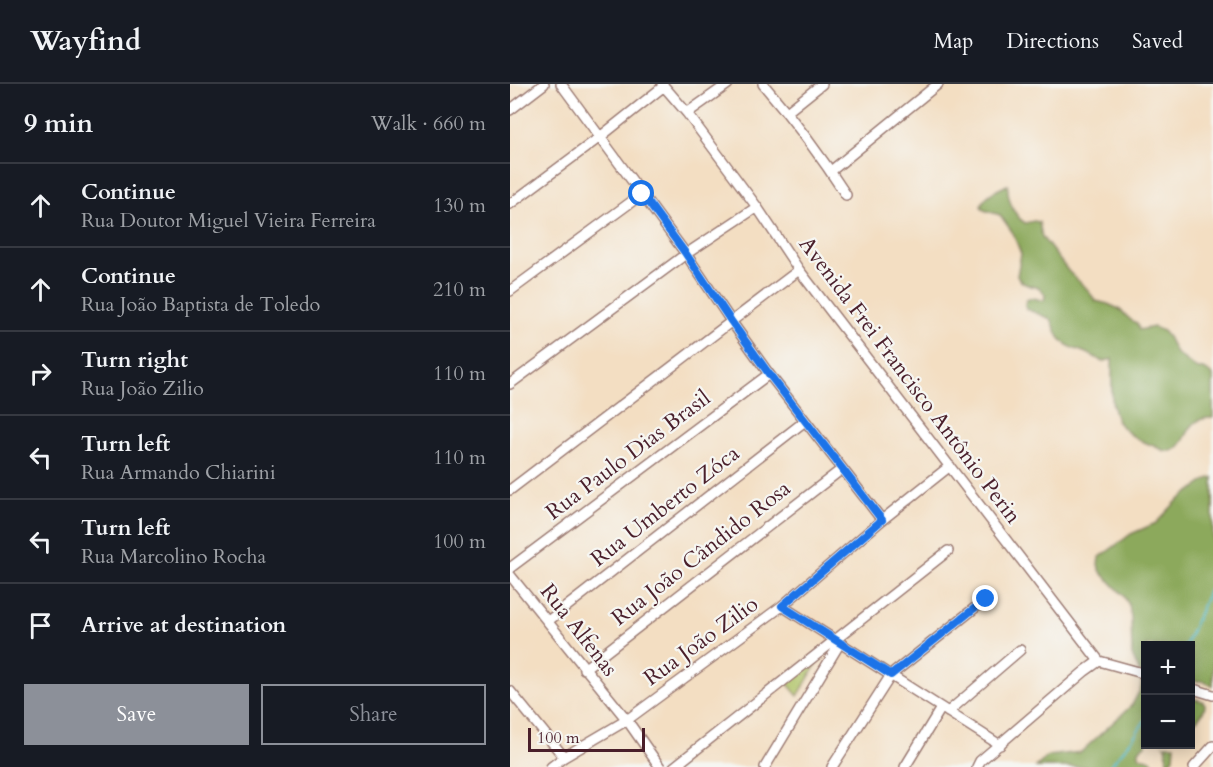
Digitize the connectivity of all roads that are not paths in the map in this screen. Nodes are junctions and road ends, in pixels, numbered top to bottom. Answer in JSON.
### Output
{"nodes":[{"id":1,"x":544,"y":84,"type":"edge"},
{"id":2,"x":561,"y":84,"type":"edge"},
{"id":3,"x":728,"y":84,"type":"edge"},
{"id":4,"x":762,"y":84,"type":"edge"},
{"id":5,"x":822,"y":84,"type":"edge"},
{"id":6,"x":938,"y":84,"type":"edge"},
{"id":7,"x":663,"y":85,"type":"edge"},
{"id":8,"x":510,"y":110,"type":"edge"},
{"id":9,"x":787,"y":112,"type":"junction"},
{"id":10,"x":687,"y":113,"type":"junction"},
{"id":11,"x":600,"y":137,"type":"junction"},
{"id":12,"x":831,"y":171,"type":"junction"},
{"id":13,"x":642,"y":194,"type":"junction"},
{"id":14,"x":846,"y":195,"type":"dead end"},
{"id":15,"x":510,"y":204,"type":"edge"},
{"id":16,"x":757,"y":207,"type":"junction"},
{"id":17,"x":686,"y":254,"type":"junction"},
{"id":18,"x":799,"y":270,"type":"junction"},
{"id":19,"x":510,"y":291,"type":"edge"},
{"id":20,"x":731,"y":321,"type":"junction"},
{"id":21,"x":769,"y":374,"type":"junction"},
{"id":22,"x":510,"y":384,"type":"edge"},
{"id":23,"x":805,"y":421,"type":"junction"},
{"id":24,"x":950,"y":465,"type":"junction"},
{"id":25,"x":842,"y":469,"type":"junction"},
{"id":26,"x":510,"y":490,"type":"edge"},
{"id":27,"x":882,"y":520,"type":"junction"},
{"id":28,"x":948,"y":551,"type":"dead end"},
{"id":29,"x":510,"y":568,"type":"edge"},
{"id":30,"x":510,"y":575,"type":"edge"},
{"id":31,"x":986,"y":599,"type":"dead end"},
{"id":32,"x":782,"y":606,"type":"junction"},
{"id":33,"x":548,"y":621,"type":"junction"},
{"id":34,"x":838,"y":641,"type":"junction"},
{"id":35,"x":1020,"y":650,"type":"dead end"},
{"id":36,"x":1099,"y":661,"type":"junction"},
{"id":37,"x":584,"y":669,"type":"junction"},
{"id":38,"x":1141,"y":674,"type":"edge"},
{"id":39,"x":891,"y":675,"type":"junction"},
{"id":40,"x":1195,"y":689,"type":"edge"},
{"id":41,"x":510,"y":692,"type":"edge"},
{"id":42,"x":1213,"y":695,"type":"edge"},
{"id":43,"x":945,"y":710,"type":"junction"},
{"id":44,"x":627,"y":720,"type":"junction"},
{"id":45,"x":1000,"y":745,"type":"junction"},
{"id":46,"x":1213,"y":746,"type":"edge"},
{"id":47,"x":564,"y":757,"type":"junction"},
{"id":48,"x":551,"y":767,"type":"edge"},
{"id":49,"x":660,"y":767,"type":"edge"},
{"id":50,"x":674,"y":767,"type":"edge"},
{"id":51,"x":765,"y":767,"type":"edge"},
{"id":52,"x":832,"y":767,"type":"edge"},
{"id":53,"x":905,"y":767,"type":"edge"},
{"id":54,"x":977,"y":767,"type":"edge"},
{"id":55,"x":1194,"y":767,"type":"edge"}],
"edges":[{"from":1,"to":8,"type":"street"},
{"from":2,"to":11,"type":"street"},
{"from":3,"to":10,"type":"street"},
{"from":4,"to":9,"type":"street"},
{"from":5,"to":9,"type":"street"},
{"from":6,"to":12,"type":"street"},
{"from":7,"to":10,"type":"street","name":"Avenida Frei Francisco Antônio Perin"},
{"from":7,"to":11,"type":"street"},
{"from":9,"to":12,"type":"street"},
{"from":10,"to":16,"type":"street","name":"Avenida Frei Francisco Antônio Perin"},
{"from":11,"to":13,"type":"street"},
{"from":11,"to":15,"type":"street"},
{"from":12,"to":14,"type":"street"},
{"from":13,"to":17,"type":"street"},
{"from":13,"to":19,"type":"street"},
{"from":16,"to":17,"type":"street"},
{"from":16,"to":18,"type":"street","name":"Avenida Frei Francisco Antônio Perin"},
{"from":17,"to":20,"type":"street"},
{"from":17,"to":22,"type":"street"},
{"from":18,"to":20,"type":"street"},
{"from":18,"to":24,"type":"street","name":"Avenida Frei Francisco Antônio Perin"},
{"from":20,"to":21,"type":"street"},
{"from":20,"to":26,"type":"street"},
{"from":21,"to":23,"type":"street"},
{"from":21,"to":29,"type":"street","name":"Rua Paulo Dias Brasil"},
{"from":23,"to":25,"type":"street"},
{"from":23,"to":33,"type":"street","name":"Rua Umberto Zóca"},
{"from":24,"to":27,"type":"street","name":"Rua João Zilio"},
{"from":24,"to":36,"type":"street","name":"Avenida Frei Francisco Antônio Perin"},
{"from":25,"to":27,"type":"street"},
{"from":25,"to":37,"type":"street","name":"Rua João Cândido Rosa"},
{"from":27,"to":32,"type":"street","name":"Rua João Zilio"},
{"from":28,"to":34,"type":"street"},
{"from":30,"to":33,"type":"street","name":"Rua Alfenas"},
{"from":31,"to":39,"type":"street"},
{"from":32,"to":34,"type":"street"},
{"from":32,"to":44,"type":"street","name":"Rua João Zilio"},
{"from":33,"to":37,"type":"street","name":"Rua Alfenas"},
{"from":34,"to":39,"type":"street"},
{"from":34,"to":50,"type":"street"},
{"from":34,"to":51,"type":"street"},
{"from":35,"to":43,"type":"street"},
{"from":36,"to":38,"type":"street"},
{"from":36,"to":45,"type":"street"},
{"from":37,"to":44,"type":"street","name":"Rua Alfenas"},
{"from":39,"to":43,"type":"street"},
{"from":39,"to":52,"type":"street"},
{"from":40,"to":42,"type":"street"},
{"from":41,"to":47,"type":"street"},
{"from":43,"to":45,"type":"street"},
{"from":43,"to":53,"type":"street"},
{"from":44,"to":47,"type":"street","name":"Rua João Zilio"},
{"from":44,"to":49,"type":"street","name":"Rua Alfenas"},
{"from":45,"to":54,"type":"street"},
{"from":46,"to":55,"type":"street"},
{"from":47,"to":48,"type":"street","name":"Rua João Zilio"}]}
